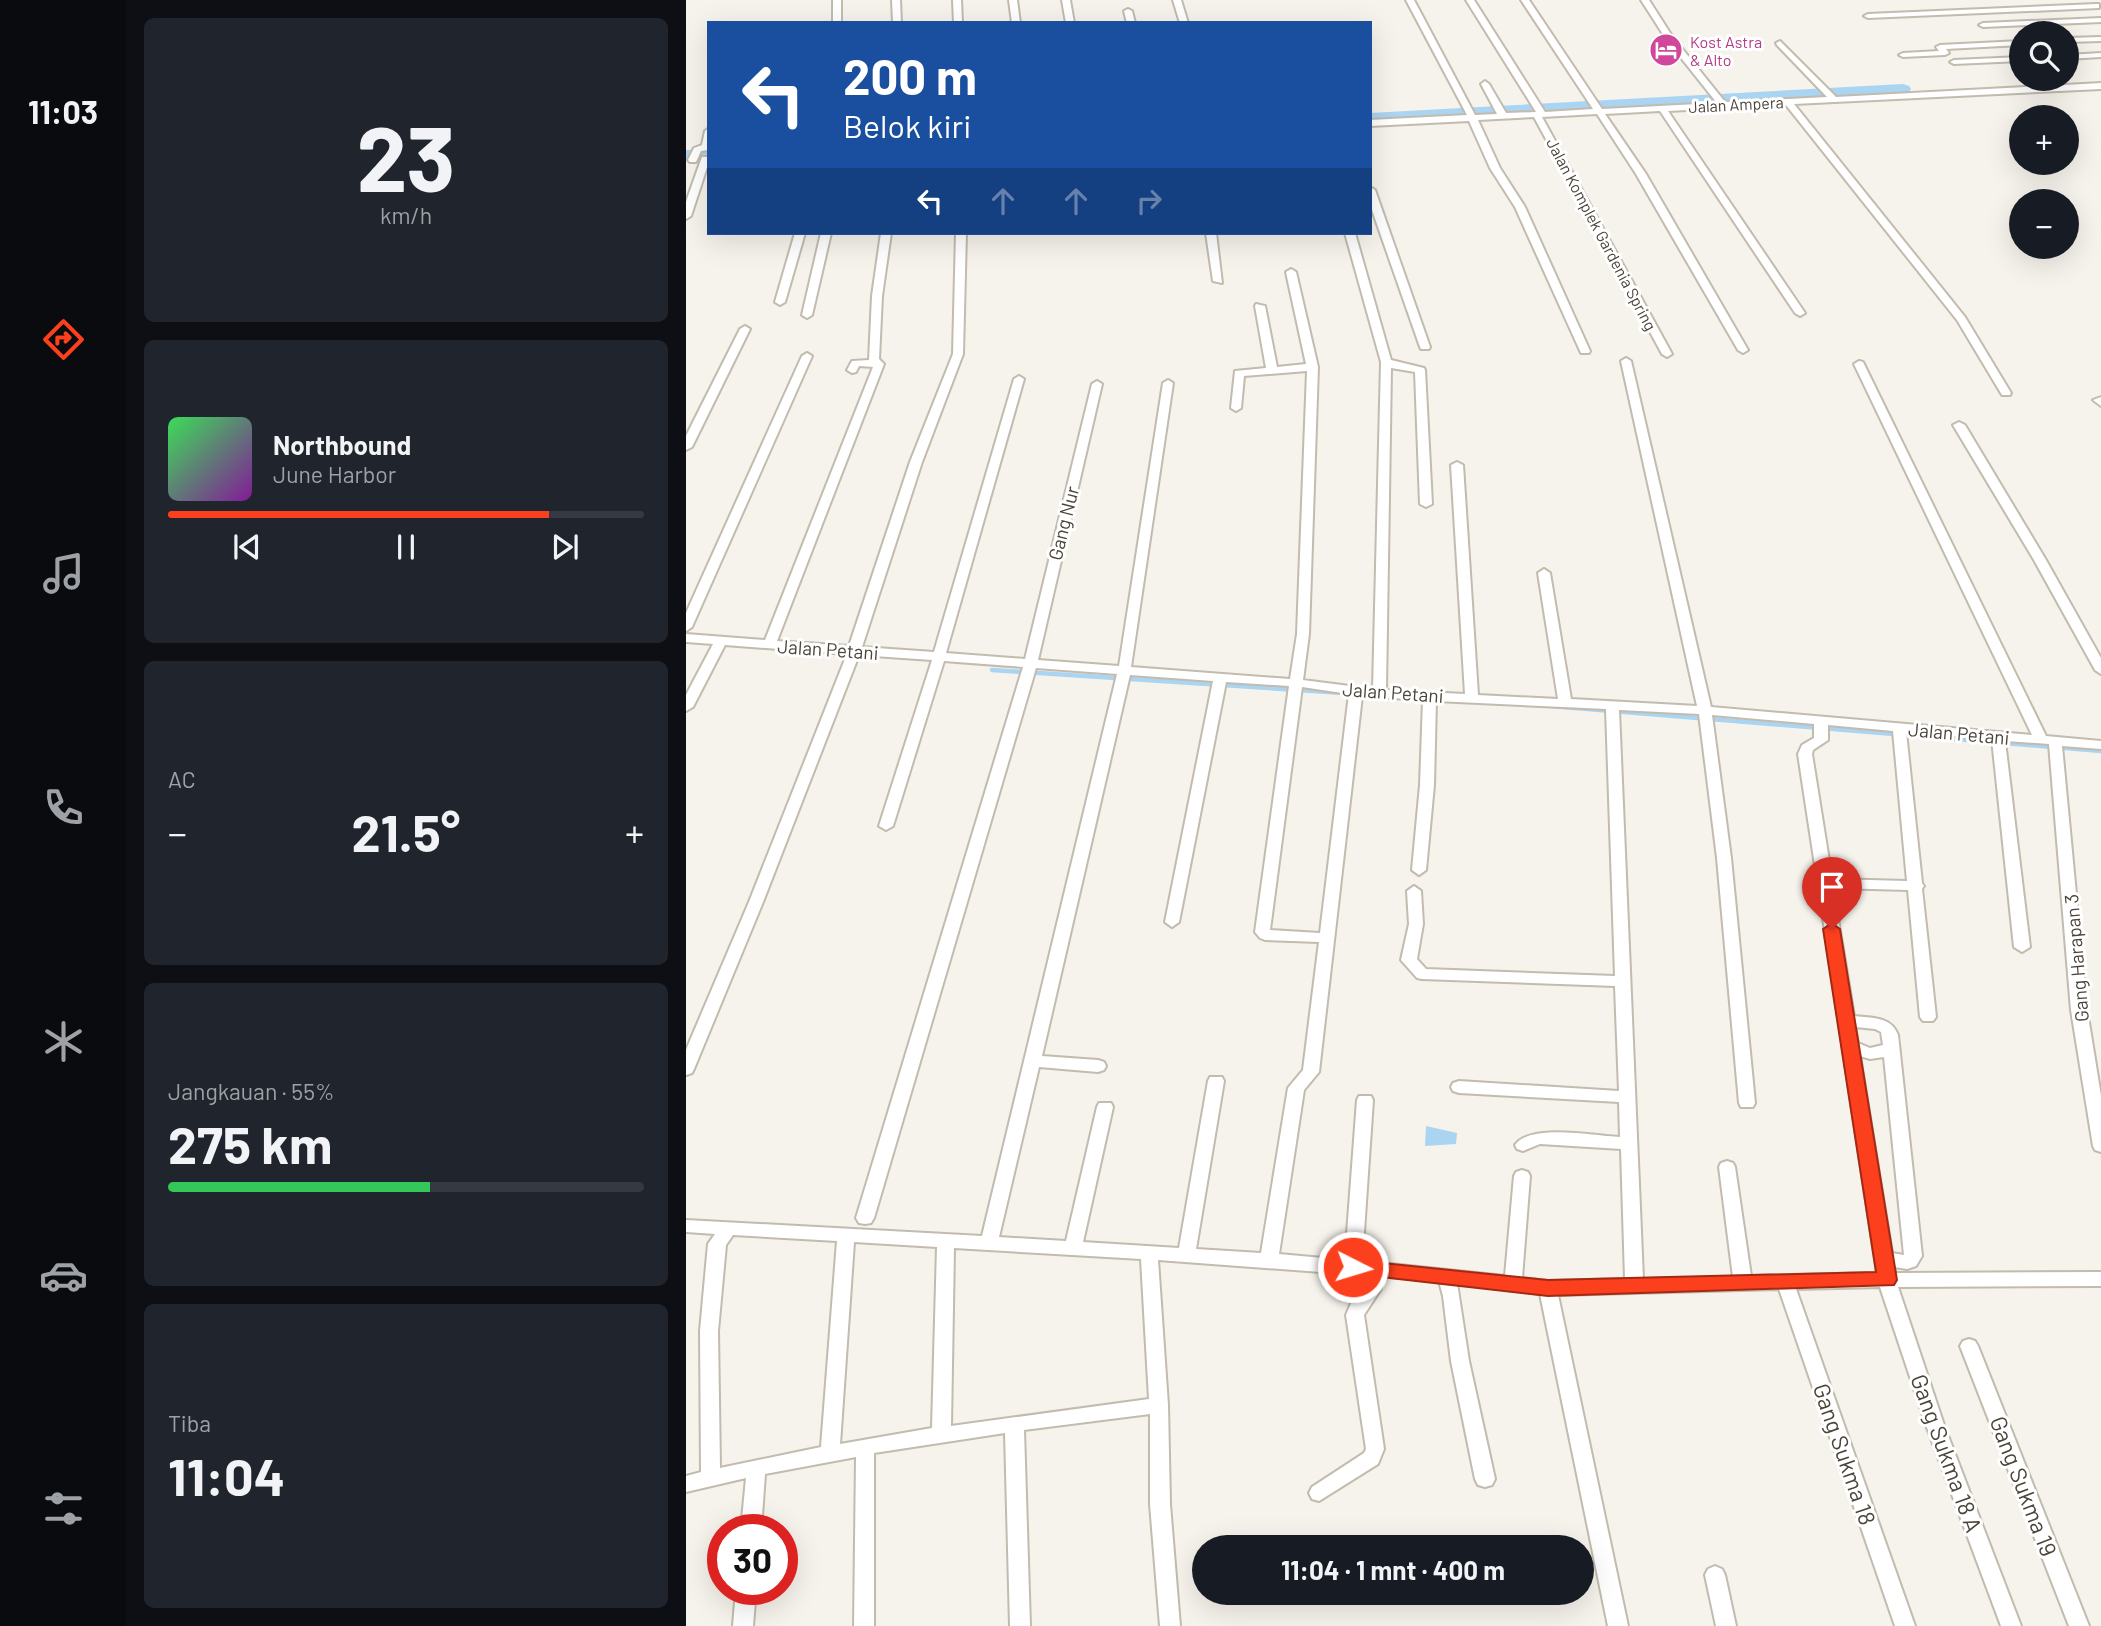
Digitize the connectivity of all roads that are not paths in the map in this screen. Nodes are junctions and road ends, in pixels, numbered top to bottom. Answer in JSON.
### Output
{"nodes":[{"id":1,"x":837,"y":0,"type":"edge"},
{"id":2,"x":896,"y":0,"type":"edge"},
{"id":3,"x":957,"y":0,"type":"edge"},
{"id":4,"x":1013,"y":0,"type":"edge"},
{"id":5,"x":1066,"y":0,"type":"edge"},
{"id":6,"x":1177,"y":0,"type":"edge"},
{"id":7,"x":1410,"y":0,"type":"edge"},
{"id":8,"x":1470,"y":0,"type":"edge"},
{"id":9,"x":1525,"y":0,"type":"edge"},
{"id":10,"x":1645,"y":0,"type":"edge"},
{"id":11,"x":2096,"y":6,"type":"dead end"},
{"id":12,"x":1128,"y":11,"type":"dead end"},
{"id":13,"x":1868,"y":16,"type":"dead end"},
{"id":14,"x":2101,"y":20,"type":"edge"},
{"id":15,"x":837,"y":21,"type":"edge"},
{"id":16,"x":897,"y":21,"type":"edge"},
{"id":17,"x":958,"y":21,"type":"edge"},
{"id":18,"x":1016,"y":21,"type":"edge"},
{"id":19,"x":1070,"y":21,"type":"edge"},
{"id":20,"x":1130,"y":21,"type":"edge"},
{"id":21,"x":1183,"y":21,"type":"edge"},
{"id":22,"x":1983,"y":25,"type":"dead end"},
{"id":23,"x":2101,"y":39,"type":"edge"},
{"id":24,"x":2079,"y":40,"type":"edge"},
{"id":25,"x":1780,"y":43,"type":"dead end"},
{"id":26,"x":2009,"y":44,"type":"edge"},
{"id":27,"x":1903,"y":55,"type":"dead end"},
{"id":28,"x":2101,"y":55,"type":"edge"},
{"id":29,"x":2079,"y":56,"type":"edge"},
{"id":30,"x":2009,"y":60,"type":"edge"},
{"id":31,"x":1954,"y":62,"type":"dead end"},
{"id":32,"x":1485,"y":84,"type":"dead end"},
{"id":33,"x":2101,"y":86,"type":"edge"},
{"id":34,"x":1830,"y":96,"type":"junction"},
{"id":35,"x":1721,"y":102,"type":"junction"},
{"id":36,"x":1788,"y":102,"type":"junction"},
{"id":37,"x":1597,"y":108,"type":"junction"},
{"id":38,"x":1662,"y":108,"type":"junction"},
{"id":39,"x":1539,"y":112,"type":"junction"},
{"id":40,"x":1501,"y":113,"type":"junction"},
{"id":41,"x":1470,"y":115,"type":"junction"},
{"id":42,"x":1372,"y":123,"type":"edge"},
{"id":43,"x":707,"y":142,"type":"edge"},
{"id":44,"x":697,"y":158,"type":"edge"},
{"id":45,"x":1372,"y":196,"type":"edge"},
{"id":46,"x":686,"y":216,"type":"edge"},
{"id":47,"x":799,"y":235,"type":"edge"},
{"id":48,"x":826,"y":235,"type":"edge"},
{"id":49,"x":886,"y":235,"type":"edge"},
{"id":50,"x":961,"y":235,"type":"edge"},
{"id":51,"x":1211,"y":235,"type":"edge"},
{"id":52,"x":1351,"y":235,"type":"edge"},
{"id":53,"x":1291,"y":272,"type":"dead end"},
{"id":54,"x":1218,"y":281,"type":"dead end"},
{"id":55,"x":780,"y":302,"type":"dead end"},
{"id":56,"x":1260,"y":306,"type":"dead end"},
{"id":57,"x":1800,"y":313,"type":"dead end"},
{"id":58,"x":807,"y":315,"type":"dead end"},
{"id":59,"x":745,"y":329,"type":"dead end"},
{"id":60,"x":1424,"y":347,"type":"dead end"},
{"id":61,"x":1743,"y":350,"type":"dead end"},
{"id":62,"x":1585,"y":351,"type":"dead end"},
{"id":63,"x":1667,"y":354,"type":"dead end"},
{"id":64,"x":807,"y":356,"type":"dead end"},
{"id":65,"x":1626,"y":361,"type":"dead end"},
{"id":66,"x":1386,"y":362,"type":"junction"},
{"id":67,"x":879,"y":364,"type":"junction"},
{"id":68,"x":1859,"y":364,"type":"dead end"},
{"id":69,"x":1313,"y":367,"type":"junction"},
{"id":70,"x":852,"y":370,"type":"dead end"},
{"id":71,"x":1272,"y":370,"type":"junction"},
{"id":72,"x":1019,"y":379,"type":"dead end"},
{"id":73,"x":1168,"y":383,"type":"dead end"},
{"id":74,"x":1097,"y":384,"type":"dead end"},
{"id":75,"x":2006,"y":393,"type":"dead end"},
{"id":76,"x":1236,"y":408,"type":"dead end"},
{"id":77,"x":1959,"y":425,"type":"dead end"},
{"id":78,"x":686,"y":447,"type":"edge"},
{"id":79,"x":1457,"y":465,"type":"dead end"},
{"id":80,"x":1426,"y":504,"type":"dead end"},
{"id":81,"x":1544,"y":573,"type":"dead end"},
{"id":82,"x":686,"y":627,"type":"edge"},
{"id":83,"x":686,"y":638,"type":"edge"},
{"id":84,"x":721,"y":641,"type":"junction"},
{"id":85,"x":769,"y":645,"type":"junction"},
{"id":86,"x":854,"y":651,"type":"junction"},
{"id":87,"x":939,"y":657,"type":"junction"},
{"id":88,"x":1028,"y":670,"type":"junction"},
{"id":89,"x":2101,"y":670,"type":"edge"},
{"id":90,"x":1123,"y":678,"type":"junction"},
{"id":91,"x":1298,"y":683,"type":"junction"},
{"id":92,"x":1219,"y":684,"type":"junction"},
{"id":93,"x":1379,"y":694,"type":"junction"},
{"id":94,"x":1355,"y":695,"type":"junction"},
{"id":95,"x":1430,"y":696,"type":"junction"},
{"id":96,"x":1472,"y":698,"type":"junction"},
{"id":97,"x":1565,"y":702,"type":"junction"},
{"id":98,"x":686,"y":707,"type":"edge"},
{"id":99,"x":1612,"y":711,"type":"junction"},
{"id":100,"x":1706,"y":715,"type":"junction"},
{"id":101,"x":1821,"y":728,"type":"junction"},
{"id":102,"x":1900,"y":735,"type":"junction"},
{"id":103,"x":1998,"y":742,"type":"junction"},
{"id":104,"x":2051,"y":744,"type":"junction"},
{"id":105,"x":2101,"y":745,"type":"edge"},
{"id":106,"x":886,"y":826,"type":"dead end"},
{"id":107,"x":1419,"y":870,"type":"dead end"},
{"id":108,"x":1825,"y":883,"type":"junction"},
{"id":109,"x":1917,"y":886,"type":"junction"},
{"id":110,"x":1414,"y":891,"type":"dead end"},
{"id":111,"x":1172,"y":922,"type":"dead end"},
{"id":112,"x":1328,"y":938,"type":"junction"},
{"id":113,"x":2022,"y":947,"type":"dead end"},
{"id":114,"x":1622,"y":981,"type":"junction"},
{"id":115,"x":1928,"y":1017,"type":"dead end"},
{"id":116,"x":1846,"y":1021,"type":"junction"},
{"id":117,"x":1850,"y":1045,"type":"junction"},
{"id":118,"x":1891,"y":1048,"type":"junction"},
{"id":119,"x":1033,"y":1061,"type":"junction"},
{"id":120,"x":1098,"y":1066,"type":"dead end"},
{"id":121,"x":686,"y":1069,"type":"edge"},
{"id":122,"x":1216,"y":1081,"type":"dead end"},
{"id":123,"x":1459,"y":1087,"type":"dead end"},
{"id":124,"x":1626,"y":1097,"type":"junction"},
{"id":125,"x":1365,"y":1100,"type":"dead end"},
{"id":126,"x":1747,"y":1103,"type":"dead end"},
{"id":127,"x":1105,"y":1107,"type":"dead end"},
{"id":128,"x":1628,"y":1144,"type":"junction"},
{"id":129,"x":1523,"y":1145,"type":"dead end"},
{"id":130,"x":2101,"y":1146,"type":"edge"},
{"id":131,"x":1727,"y":1167,"type":"dead end"},
{"id":132,"x":1522,"y":1176,"type":"dead end"},
{"id":133,"x":865,"y":1218,"type":"dead end"},
{"id":134,"x":686,"y":1226,"type":"edge"},
{"id":135,"x":729,"y":1228,"type":"junction"},
{"id":136,"x":846,"y":1235,"type":"junction"},
{"id":137,"x":946,"y":1240,"type":"junction"},
{"id":138,"x":989,"y":1242,"type":"junction"},
{"id":139,"x":1073,"y":1247,"type":"junction"},
{"id":140,"x":1149,"y":1252,"type":"junction"},
{"id":141,"x":1187,"y":1254,"type":"junction"},
{"id":142,"x":1884,"y":1259,"type":"junction"},
{"id":143,"x":1269,"y":1260,"type":"junction"},
{"id":144,"x":1362,"y":1268,"type":"junction"},
{"id":145,"x":1446,"y":1275,"type":"junction"},
{"id":146,"x":2101,"y":1279,"type":"edge"},
{"id":147,"x":1887,"y":1280,"type":"junction"},
{"id":148,"x":1785,"y":1282,"type":"junction"},
{"id":149,"x":1743,"y":1283,"type":"junction"},
{"id":150,"x":1513,"y":1285,"type":"junction"},
{"id":151,"x":1634,"y":1285,"type":"junction"},
{"id":152,"x":1548,"y":1288,"type":"junction"},
{"id":153,"x":1969,"y":1346,"type":"dead end"},
{"id":154,"x":1159,"y":1405,"type":"junction"},
{"id":155,"x":1014,"y":1423,"type":"junction"},
{"id":156,"x":941,"y":1436,"type":"junction"},
{"id":157,"x":865,"y":1448,"type":"junction"},
{"id":158,"x":830,"y":1454,"type":"junction"},
{"id":159,"x":756,"y":1469,"type":"junction"},
{"id":160,"x":711,"y":1478,"type":"junction"},
{"id":161,"x":1485,"y":1479,"type":"dead end"},
{"id":162,"x":686,"y":1484,"type":"edge"},
{"id":163,"x":1319,"y":1493,"type":"dead end"},
{"id":164,"x":752,"y":1514,"type":"edge"},
{"id":165,"x":1715,"y":1575,"type":"dead end"},
{"id":166,"x":745,"y":1605,"type":"edge"},
{"id":167,"x":743,"y":1626,"type":"edge"},
{"id":168,"x":864,"y":1626,"type":"edge"},
{"id":169,"x":1020,"y":1626,"type":"edge"},
{"id":170,"x":1170,"y":1626,"type":"edge"},
{"id":171,"x":1618,"y":1626,"type":"edge"},
{"id":172,"x":1726,"y":1626,"type":"edge"},
{"id":173,"x":1905,"y":1626,"type":"edge"},
{"id":174,"x":2011,"y":1626,"type":"edge"},
{"id":175,"x":2079,"y":1626,"type":"edge"}],
"edges":[{"from":1,"to":15,"type":"street"},
{"from":2,"to":16,"type":"street"},
{"from":3,"to":17,"type":"street"},
{"from":4,"to":18,"type":"street"},
{"from":5,"to":19,"type":"street"},
{"from":6,"to":21,"type":"street"},
{"from":7,"to":41,"type":"street"},
{"from":8,"to":39,"type":"street","name":"Jalan Komplek Gardenia Spring"},
{"from":9,"to":37,"type":"street"},
{"from":10,"to":35,"type":"street"},
{"from":11,"to":13,"type":"street"},
{"from":12,"to":20,"type":"street"},
{"from":14,"to":22,"type":"street"},
{"from":23,"to":24,"type":"street"},
{"from":25,"to":34,"type":"street"},
{"from":26,"to":27,"type":"street"},
{"from":28,"to":29,"type":"street"},
{"from":30,"to":31,"type":"street"},
{"from":32,"to":40,"type":"street"},
{"from":33,"to":34,"type":"street","name":"Jalan Ampera"},
{"from":34,"to":36,"type":"street","name":"Jalan Ampera"},
{"from":35,"to":36,"type":"street","name":"Jalan Ampera"},
{"from":35,"to":38,"type":"street","name":"Jalan Ampera"},
{"from":36,"to":75,"type":"street"},
{"from":37,"to":38,"type":"street","name":"Jalan Ampera"},
{"from":37,"to":39,"type":"street","name":"Jalan Ampera"},
{"from":37,"to":61,"type":"street"},
{"from":38,"to":57,"type":"street"},
{"from":39,"to":40,"type":"street","name":"Jalan Ampera"},
{"from":39,"to":63,"type":"street","name":"Jalan Komplek Gardenia Spring"},
{"from":40,"to":41,"type":"street","name":"Jalan Ampera"},
{"from":41,"to":42,"type":"street","name":"Jalan Ampera"},
{"from":41,"to":62,"type":"street"},
{"from":43,"to":44,"type":"street"},
{"from":44,"to":46,"type":"street"},
{"from":45,"to":60,"type":"street"},
{"from":47,"to":55,"type":"street"},
{"from":48,"to":58,"type":"street"},
{"from":49,"to":67,"type":"street"},
{"from":50,"to":86,"type":"street"},
{"from":51,"to":54,"type":"street"},
{"from":52,"to":66,"type":"street"},
{"from":53,"to":69,"type":"street"},
{"from":56,"to":71,"type":"street"},
{"from":59,"to":78,"type":"street"},
{"from":64,"to":82,"type":"street"},
{"from":65,"to":100,"type":"street"},
{"from":66,"to":80,"type":"street"},
{"from":66,"to":93,"type":"street"},
{"from":67,"to":70,"type":"street"},
{"from":67,"to":85,"type":"street"},
{"from":68,"to":104,"type":"street","name":"Gang Harapan 3"},
{"from":69,"to":71,"type":"street"},
{"from":69,"to":91,"type":"street"},
{"from":71,"to":76,"type":"street"},
{"from":72,"to":87,"type":"street"},
{"from":73,"to":90,"type":"street"},
{"from":74,"to":88,"type":"street","name":"Gang Nur"},
{"from":77,"to":89,"type":"street"},
{"from":79,"to":96,"type":"street"},
{"from":81,"to":97,"type":"street"},
{"from":83,"to":84,"type":"street","name":"Jalan Petani"},
{"from":84,"to":85,"type":"street","name":"Jalan Petani"},
{"from":84,"to":98,"type":"street"},
{"from":85,"to":86,"type":"street","name":"Jalan Petani"},
{"from":86,"to":87,"type":"street","name":"Jalan Petani"},
{"from":86,"to":121,"type":"street"},
{"from":87,"to":88,"type":"street","name":"Jalan Petani"},
{"from":87,"to":106,"type":"street"},
{"from":88,"to":90,"type":"street","name":"Jalan Petani"},
{"from":88,"to":133,"type":"street","name":"Gang Nur"},
{"from":90,"to":92,"type":"street","name":"Jalan Petani"},
{"from":90,"to":119,"type":"street"},
{"from":91,"to":92,"type":"street","name":"Jalan Petani"},
{"from":91,"to":94,"type":"street","name":"Jalan Petani"},
{"from":91,"to":112,"type":"street"},
{"from":92,"to":111,"type":"street"},
{"from":93,"to":94,"type":"street","name":"Jalan Petani"},
{"from":93,"to":95,"type":"street","name":"Jalan Petani"},
{"from":94,"to":112,"type":"street"},
{"from":95,"to":96,"type":"street","name":"Jalan Petani"},
{"from":95,"to":107,"type":"street"},
{"from":96,"to":97,"type":"street","name":"Jalan Petani"},
{"from":97,"to":99,"type":"street","name":"Jalan Petani"},
{"from":99,"to":100,"type":"street","name":"Jalan Petani"},
{"from":99,"to":114,"type":"street"},
{"from":100,"to":101,"type":"street","name":"Jalan Petani"},
{"from":100,"to":126,"type":"street"},
{"from":101,"to":102,"type":"street","name":"Jalan Petani"},
{"from":101,"to":108,"type":"street","name":"Gang Sukma 18 A"},
{"from":102,"to":103,"type":"street","name":"Jalan Petani"},
{"from":102,"to":109,"type":"street"},
{"from":103,"to":104,"type":"street","name":"Jalan Petani"},
{"from":103,"to":113,"type":"street"},
{"from":104,"to":105,"type":"street","name":"Jalan Petani"},
{"from":104,"to":130,"type":"street","name":"Gang Harapan 3"},
{"from":108,"to":109,"type":"street"},
{"from":108,"to":116,"type":"street","name":"Gang Sukma 18 A"},
{"from":109,"to":115,"type":"street"},
{"from":110,"to":114,"type":"street"},
{"from":112,"to":143,"type":"street"},
{"from":114,"to":124,"type":"street"},
{"from":116,"to":117,"type":"street","name":"Gang Sukma 18 A"},
{"from":116,"to":118,"type":"street"},
{"from":117,"to":118,"type":"street"},
{"from":117,"to":142,"type":"street","name":"Gang Sukma 18 A"},
{"from":118,"to":142,"type":"street"},
{"from":119,"to":120,"type":"street"},
{"from":119,"to":138,"type":"street"},
{"from":122,"to":141,"type":"street"},
{"from":123,"to":124,"type":"street"},
{"from":124,"to":128,"type":"street"},
{"from":125,"to":144,"type":"street"},
{"from":127,"to":139,"type":"street"},
{"from":128,"to":129,"type":"street"},
{"from":128,"to":151,"type":"street"},
{"from":131,"to":149,"type":"street"},
{"from":132,"to":150,"type":"street"},
{"from":134,"to":135,"type":"street"},
{"from":135,"to":136,"type":"street"},
{"from":135,"to":160,"type":"street"},
{"from":136,"to":137,"type":"street"},
{"from":136,"to":158,"type":"street"},
{"from":137,"to":138,"type":"street"},
{"from":137,"to":156,"type":"street"},
{"from":138,"to":139,"type":"street"},
{"from":139,"to":140,"type":"street"},
{"from":140,"to":141,"type":"street"},
{"from":140,"to":154,"type":"street"},
{"from":141,"to":143,"type":"street"},
{"from":142,"to":147,"type":"street","name":"Gang Sukma 18 A"},
{"from":143,"to":144,"type":"street"},
{"from":144,"to":145,"type":"street"},
{"from":144,"to":163,"type":"street"},
{"from":145,"to":150,"type":"street"},
{"from":145,"to":161,"type":"street"},
{"from":146,"to":147,"type":"street"},
{"from":147,"to":148,"type":"street"},
{"from":147,"to":174,"type":"street","name":"Gang Sukma 18 A"},
{"from":148,"to":149,"type":"street"},
{"from":148,"to":173,"type":"street","name":"Gang Sukma 18"},
{"from":149,"to":151,"type":"street"},
{"from":150,"to":152,"type":"street"},
{"from":151,"to":152,"type":"street"},
{"from":152,"to":171,"type":"street"},
{"from":153,"to":175,"type":"street","name":"Gang Sukma 19"},
{"from":154,"to":155,"type":"street"},
{"from":154,"to":170,"type":"street"},
{"from":155,"to":156,"type":"street"},
{"from":155,"to":169,"type":"street"},
{"from":156,"to":157,"type":"street"},
{"from":157,"to":158,"type":"street"},
{"from":157,"to":168,"type":"street"},
{"from":158,"to":159,"type":"street"},
{"from":159,"to":160,"type":"street"},
{"from":159,"to":164,"type":"street"},
{"from":160,"to":162,"type":"street"},
{"from":165,"to":172,"type":"street"},
{"from":166,"to":167,"type":"street"}]}
